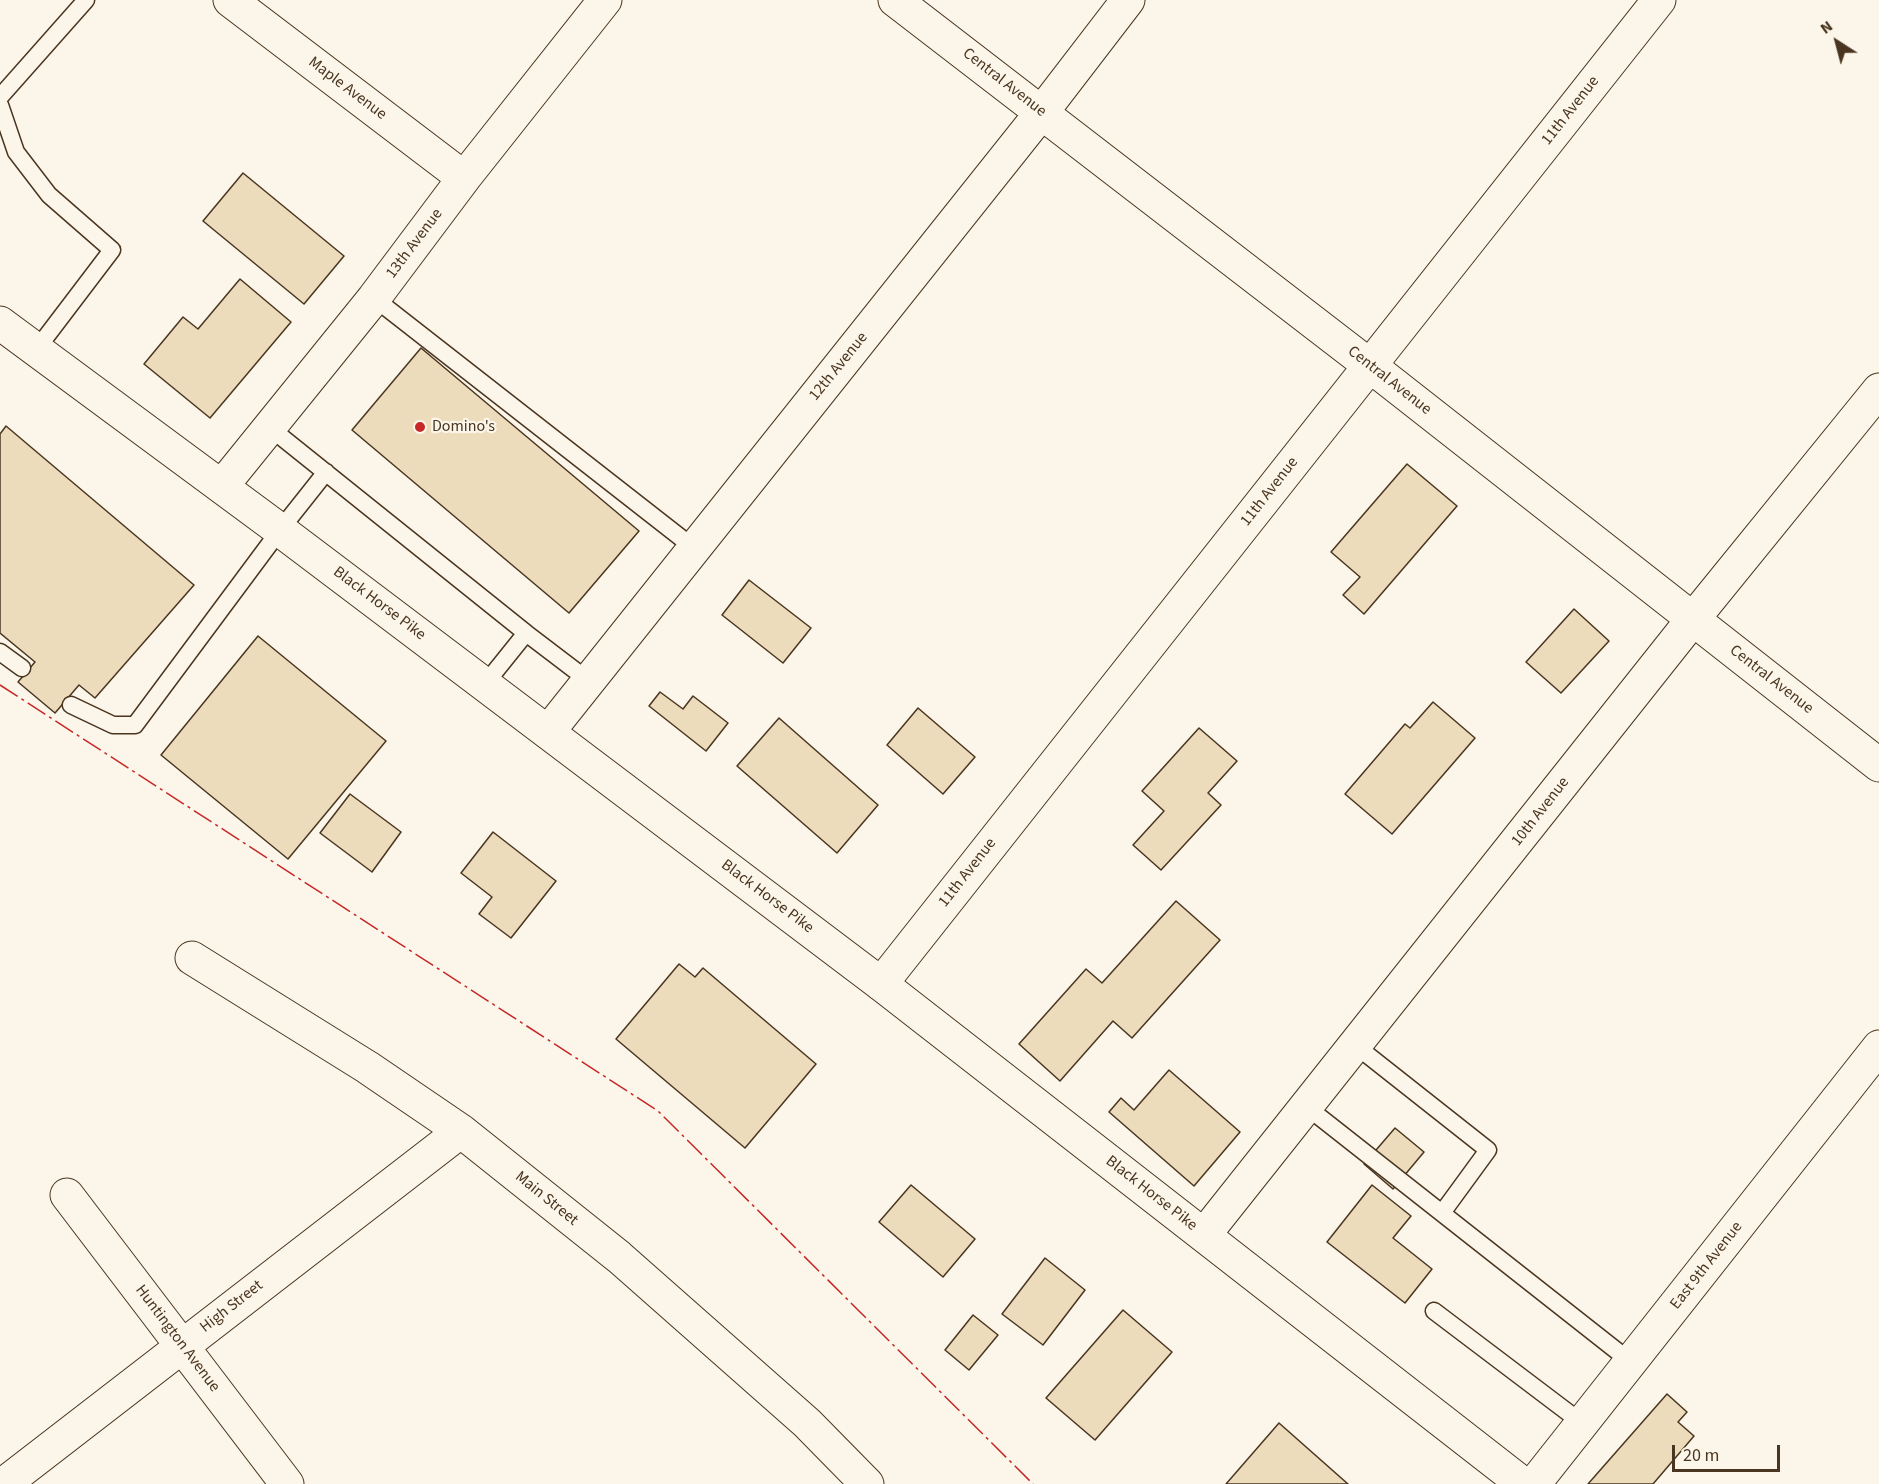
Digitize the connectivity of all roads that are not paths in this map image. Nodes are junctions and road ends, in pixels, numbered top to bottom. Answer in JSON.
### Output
{"nodes":[{"id":1,"x":86,"y":0,"type":"edge"},
{"id":2,"x":230,"y":0,"type":"edge"},
{"id":3,"x":605,"y":0,"type":"edge"},
{"id":4,"x":896,"y":0,"type":"edge"},
{"id":5,"x":1128,"y":0,"type":"edge"},
{"id":6,"x":1659,"y":0,"type":"edge"},
{"id":7,"x":0,"y":97,"type":"edge"},
{"id":8,"x":0,"y":105,"type":"edge"},
{"id":9,"x":1042,"y":112,"type":"junction"},
{"id":10,"x":464,"y":178,"type":"junction"},
{"id":11,"x":374,"y":298,"type":"junction"},
{"id":12,"x":0,"y":323,"type":"edge"},
{"id":13,"x":36,"y":350,"type":"junction"},
{"id":14,"x":1369,"y":365,"type":"junction"},
{"id":15,"x":1879,"y":390,"type":"edge"},
{"id":16,"x":269,"y":426,"type":"junction"},
{"id":17,"x":326,"y":472,"type":"junction"},
{"id":18,"x":222,"y":486,"type":"junction"},
{"id":19,"x":280,"y":530,"type":"junction"},
{"id":20,"x":694,"y":548,"type":"junction"},
{"id":21,"x":1693,"y":619,"type":"junction"},
{"id":22,"x":526,"y":633,"type":"junction"},
{"id":23,"x":0,"y":652,"type":"edge"},
{"id":24,"x":22,"y":668,"type":"dead end"},
{"id":25,"x":589,"y":681,"type":"junction"},
{"id":26,"x":485,"y":684,"type":"junction"},
{"id":27,"x":72,"y":705,"type":"dead end"},
{"id":28,"x":548,"y":732,"type":"junction"},
{"id":29,"x":1879,"y":765,"type":"edge"},
{"id":30,"x":192,"y":958,"type":"dead end"},
{"id":31,"x":881,"y":984,"type":"junction"},
{"id":32,"x":1355,"y":1045,"type":"junction"},
{"id":33,"x":1879,"y":1047,"type":"edge"},
{"id":34,"x":1307,"y":1107,"type":"junction"},
{"id":35,"x":461,"y":1131,"type":"junction"},
{"id":36,"x":67,"y":1195,"type":"dead end"},
{"id":37,"x":1442,"y":1213,"type":"junction"},
{"id":38,"x":1204,"y":1235,"type":"junction"},
{"id":39,"x":1434,"y":1311,"type":"dead end"},
{"id":40,"x":183,"y":1345,"type":"junction"},
{"id":41,"x":1631,"y":1362,"type":"junction"},
{"id":42,"x":1582,"y":1423,"type":"junction"},
{"id":43,"x":4,"y":1484,"type":"edge"},
{"id":44,"x":287,"y":1484,"type":"edge"},
{"id":45,"x":867,"y":1484,"type":"edge"},
{"id":46,"x":1523,"y":1484,"type":"edge"},
{"id":47,"x":1534,"y":1484,"type":"edge"}],
"edges":[{"from":1,"to":7,"type":"lane"},
{"from":2,"to":10,"type":"street","name":"Maple Avenue"},
{"from":3,"to":10,"type":"street","name":"13th Avenue"},
{"from":4,"to":9,"type":"street","name":"Central Avenue"},
{"from":5,"to":9,"type":"street","name":"12th Avenue"},
{"from":6,"to":14,"type":"street","name":"11th Avenue"},
{"from":8,"to":13,"type":"lane"},
{"from":9,"to":14,"type":"street","name":"Central Avenue"},
{"from":9,"to":20,"type":"street","name":"12th Avenue"},
{"from":10,"to":11,"type":"street","name":"13th Avenue"},
{"from":11,"to":16,"type":"street","name":"13th Avenue"},
{"from":11,"to":20,"type":"lane"},
{"from":12,"to":13,"type":"street","name":"Black Horse Pike"},
{"from":13,"to":18,"type":"street","name":"Black Horse Pike"},
{"from":14,"to":21,"type":"street","name":"Central Avenue"},
{"from":14,"to":31,"type":"street","name":"11th Avenue"},
{"from":15,"to":21,"type":"street","name":"10th Avenue"},
{"from":16,"to":17,"type":"lane"},
{"from":16,"to":18,"type":"street","name":"13th Avenue"},
{"from":17,"to":19,"type":"lane"},
{"from":17,"to":22,"type":"lane"},
{"from":18,"to":19,"type":"street","name":"Black Horse Pike"},
{"from":19,"to":26,"type":"street","name":"Black Horse Pike"},
{"from":19,"to":27,"type":"lane"},
{"from":20,"to":25,"type":"street","name":"12th Avenue"},
{"from":21,"to":29,"type":"street","name":"Central Avenue"},
{"from":21,"to":32,"type":"street","name":"10th Avenue"},
{"from":22,"to":25,"type":"lane"},
{"from":22,"to":26,"type":"lane"},
{"from":23,"to":24,"type":"lane"},
{"from":25,"to":28,"type":"street","name":"12th Avenue"},
{"from":26,"to":28,"type":"street","name":"Black Horse Pike"},
{"from":28,"to":31,"type":"street","name":"Black Horse Pike"},
{"from":30,"to":35,"type":"street","name":"Main Street"},
{"from":31,"to":38,"type":"street","name":"Black Horse Pike"},
{"from":32,"to":34,"type":"street","name":"10th Avenue"},
{"from":32,"to":37,"type":"lane"},
{"from":33,"to":41,"type":"street","name":"East 9th Avenue"},
{"from":34,"to":37,"type":"lane"},
{"from":34,"to":38,"type":"street","name":"10th Avenue"},
{"from":35,"to":40,"type":"street","name":"High Street"},
{"from":35,"to":45,"type":"street","name":"Main Street"},
{"from":36,"to":40,"type":"street","name":"Huntington Avenue"},
{"from":37,"to":41,"type":"lane"},
{"from":38,"to":46,"type":"street","name":"Black Horse Pike"},
{"from":39,"to":42,"type":"lane"},
{"from":40,"to":43,"type":"street","name":"High Street"},
{"from":40,"to":44,"type":"street","name":"Huntington Avenue"},
{"from":41,"to":42,"type":"street","name":"East 9th Avenue"},
{"from":42,"to":47,"type":"street","name":"East 9th Avenue"}]}
